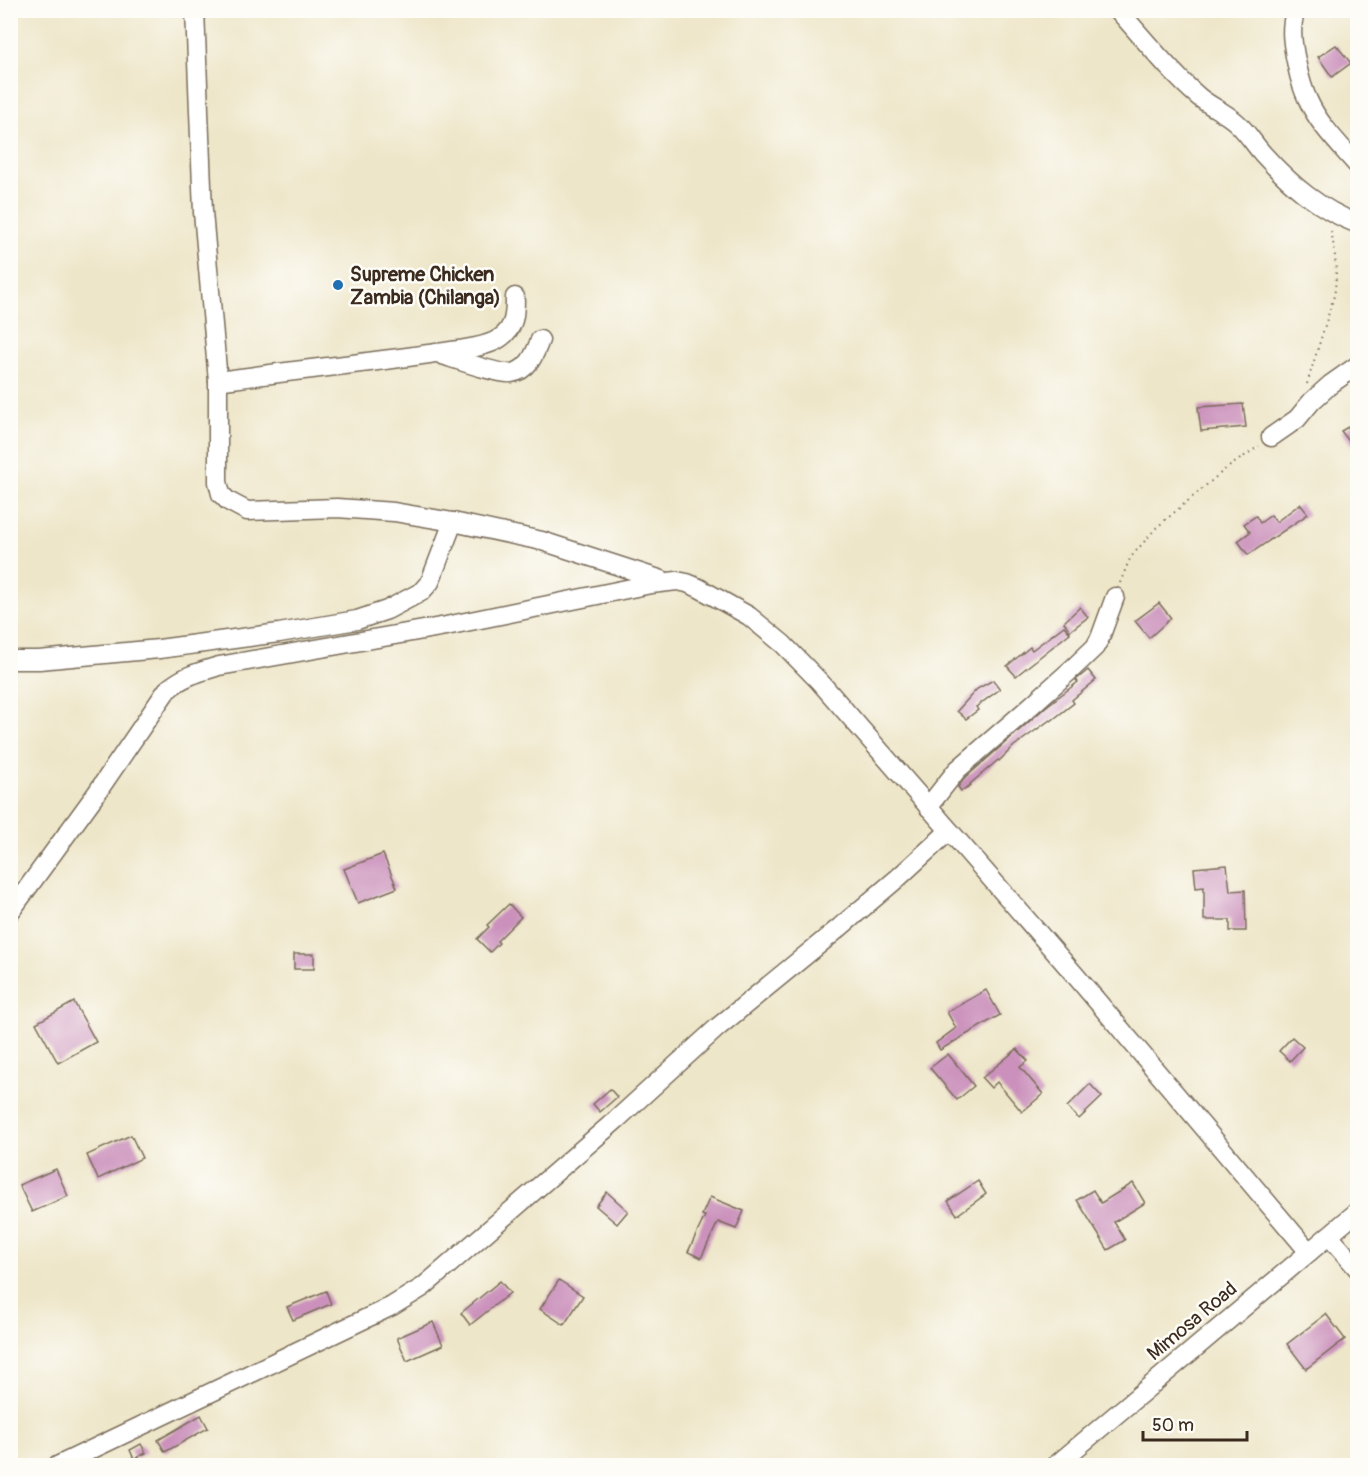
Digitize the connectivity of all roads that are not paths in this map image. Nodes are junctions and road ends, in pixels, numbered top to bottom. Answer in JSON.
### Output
{"nodes":[{"id":1,"x":195,"y":10,"type":"edge"},
{"id":2,"x":1118,"y":10,"type":"edge"},
{"id":3,"x":1296,"y":10,"type":"edge"},
{"id":4,"x":1358,"y":166,"type":"edge"},
{"id":5,"x":1358,"y":224,"type":"edge"},
{"id":6,"x":515,"y":297,"type":"dead end"},
{"id":7,"x":540,"y":340,"type":"dead end"},
{"id":8,"x":435,"y":353,"type":"junction"},
{"id":9,"x":1358,"y":365,"type":"edge"},
{"id":10,"x":218,"y":381,"type":"junction"},
{"id":11,"x":1271,"y":437,"type":"road end"},
{"id":12,"x":453,"y":522,"type":"junction"},
{"id":13,"x":667,"y":582,"type":"junction"},
{"id":14,"x":1115,"y":597,"type":"road end"},
{"id":15,"x":10,"y":660,"type":"edge"},
{"id":16,"x":928,"y":807,"type":"junction"},
{"id":17,"x":949,"y":831,"type":"junction"},
{"id":18,"x":10,"y":912,"type":"edge"},
{"id":19,"x":1358,"y":1211,"type":"edge"},
{"id":20,"x":1329,"y":1236,"type":"junction"},
{"id":21,"x":1309,"y":1252,"type":"junction"},
{"id":22,"x":1358,"y":1269,"type":"edge"},
{"id":23,"x":57,"y":1466,"type":"edge"},
{"id":24,"x":1055,"y":1466,"type":"edge"}],
"edges":[{"from":1,"to":10,"type":"street"},
{"from":2,"to":5,"type":"street"},
{"from":3,"to":4,"type":"street"},
{"from":6,"to":8,"type":"street"},
{"from":7,"to":8,"type":"street"},
{"from":8,"to":10,"type":"street"},
{"from":9,"to":11,"type":"street"},
{"from":10,"to":12,"type":"street"},
{"from":12,"to":13,"type":"street"},
{"from":12,"to":15,"type":"street"},
{"from":13,"to":16,"type":"street"},
{"from":13,"to":18,"type":"street"},
{"from":14,"to":16,"type":"street"},
{"from":16,"to":17,"type":"street"},
{"from":17,"to":21,"type":"street"},
{"from":17,"to":23,"type":"street"},
{"from":19,"to":20,"type":"street","name":"Mimosa Road"},
{"from":20,"to":21,"type":"street","name":"Mimosa Road"},
{"from":20,"to":22,"type":"street"},
{"from":21,"to":24,"type":"street","name":"Mimosa Road"}]}
